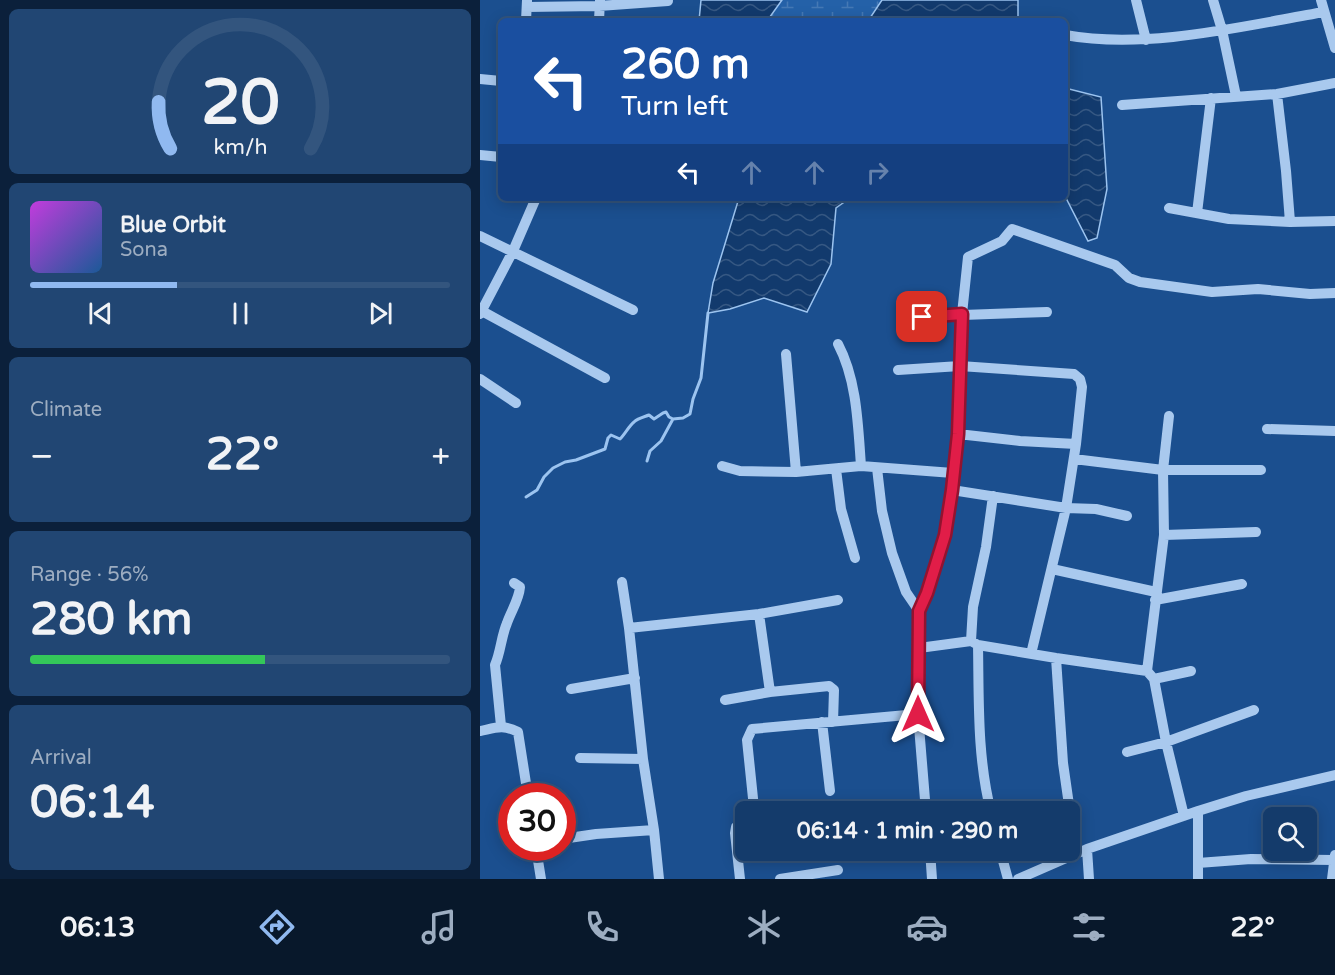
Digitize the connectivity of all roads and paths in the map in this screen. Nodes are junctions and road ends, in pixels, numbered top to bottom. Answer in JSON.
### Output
{"nodes":[{"id":1,"x":1136,"y":0,"type":"edge"},
{"id":2,"x":1213,"y":0,"type":"edge"},
{"id":3,"x":1321,"y":0,"type":"edge"},
{"id":4,"x":668,"y":1,"type":"edge"},
{"id":5,"x":527,"y":3,"type":"edge"},
{"id":6,"x":599,"y":3,"type":"edge"},
{"id":7,"x":1324,"y":12,"type":"junction"},
{"id":8,"x":526,"y":18,"type":"edge"},
{"id":9,"x":1222,"y":30,"type":"junction"},
{"id":10,"x":1332,"y":30,"type":"edge"},
{"id":11,"x":1068,"y":36,"type":"edge"},
{"id":12,"x":1146,"y":40,"type":"junction"},
{"id":13,"x":1335,"y":48,"type":"edge"},
{"id":14,"x":480,"y":79,"type":"edge"},
{"id":15,"x":498,"y":81,"type":"edge"},
{"id":16,"x":1335,"y":83,"type":"edge"},
{"id":17,"x":1277,"y":94,"type":"junction"},
{"id":18,"x":1236,"y":96,"type":"junction"},
{"id":19,"x":1211,"y":99,"type":"junction"},
{"id":20,"x":1122,"y":105,"type":"dead end"},
{"id":21,"x":480,"y":155,"type":"edge"},
{"id":22,"x":498,"y":157,"type":"edge"},
{"id":23,"x":535,"y":201,"type":"edge"},
{"id":24,"x":1169,"y":208,"type":"dead end"},
{"id":25,"x":1197,"y":213,"type":"junction"},
{"id":26,"x":1335,"y":221,"type":"edge"},
{"id":27,"x":1290,"y":222,"type":"junction"},
{"id":28,"x":480,"y":236,"type":"edge"},
{"id":29,"x":513,"y":251,"type":"junction"},
{"id":30,"x":1335,"y":293,"type":"edge"},
{"id":31,"x":633,"y":310,"type":"dead end"},
{"id":32,"x":481,"y":312,"type":"edge"},
{"id":33,"x":1047,"y":312,"type":"dead end"},
{"id":34,"x":962,"y":314,"type":"junction"},
{"id":35,"x":907,"y":317,"type":"dead end"},
{"id":36,"x":838,"y":344,"type":"dead end"},
{"id":37,"x":786,"y":354,"type":"dead end"},
{"id":38,"x":960,"y":366,"type":"junction"},
{"id":39,"x":898,"y":370,"type":"dead end"},
{"id":40,"x":605,"y":378,"type":"dead end"},
{"id":41,"x":480,"y":379,"type":"edge"},
{"id":42,"x":516,"y":403,"type":"dead end"},
{"id":43,"x":1169,"y":416,"type":"dead end"},
{"id":44,"x":1268,"y":429,"type":"dead end"},
{"id":45,"x":1335,"y":430,"type":"edge"},
{"id":46,"x":958,"y":434,"type":"junction"},
{"id":47,"x":1076,"y":444,"type":"junction"},
{"id":48,"x":1074,"y":459,"type":"junction"},
{"id":49,"x":722,"y":466,"type":"dead end"},
{"id":50,"x":861,"y":466,"type":"junction"},
{"id":51,"x":877,"y":468,"type":"junction"},
{"id":52,"x":836,"y":469,"type":"junction"},
{"id":53,"x":1163,"y":470,"type":"junction"},
{"id":54,"x":1261,"y":470,"type":"dead end"},
{"id":55,"x":796,"y":472,"type":"junction"},
{"id":56,"x":953,"y":473,"type":"junction"},
{"id":57,"x":952,"y":490,"type":"junction"},
{"id":58,"x":993,"y":496,"type":"junction"},
{"id":59,"x":1066,"y":508,"type":"junction"},
{"id":60,"x":1127,"y":516,"type":"dead end"},
{"id":61,"x":1256,"y":532,"type":"dead end"},
{"id":62,"x":1164,"y":535,"type":"junction"},
{"id":63,"x":855,"y":558,"type":"dead end"},
{"id":64,"x":1052,"y":569,"type":"junction"},
{"id":65,"x":622,"y":582,"type":"dead end"},
{"id":66,"x":514,"y":583,"type":"dead end"},
{"id":67,"x":1242,"y":584,"type":"dead end"},
{"id":68,"x":1155,"y":596,"type":"junction"},
{"id":69,"x":838,"y":600,"type":"dead end"},
{"id":70,"x":919,"y":611,"type":"junction"},
{"id":71,"x":759,"y":614,"type":"junction"},
{"id":72,"x":629,"y":627,"type":"junction"},
{"id":73,"x":974,"y":643,"type":"junction"},
{"id":74,"x":919,"y":648,"type":"junction"},
{"id":75,"x":1031,"y":654,"type":"junction"},
{"id":76,"x":1056,"y":658,"type":"junction"},
{"id":77,"x":1191,"y":671,"type":"dead end"},
{"id":78,"x":1151,"y":675,"type":"junction"},
{"id":79,"x":635,"y":678,"type":"junction"},
{"id":80,"x":571,"y":689,"type":"dead end"},
{"id":81,"x":770,"y":692,"type":"junction"},
{"id":82,"x":725,"y":700,"type":"dead end"},
{"id":83,"x":1254,"y":710,"type":"dead end"},
{"id":84,"x":918,"y":714,"type":"junction"},
{"id":85,"x":828,"y":722,"type":"junction"},
{"id":86,"x":501,"y":726,"type":"junction"},
{"id":87,"x":480,"y":731,"type":"edge"},
{"id":88,"x":1166,"y":742,"type":"junction"},
{"id":89,"x":1127,"y":752,"type":"dead end"},
{"id":90,"x":580,"y":758,"type":"dead end"},
{"id":91,"x":643,"y":759,"type":"junction"},
{"id":92,"x":1335,"y":775,"type":"edge"},
{"id":93,"x":526,"y":783,"type":"edge"},
{"id":94,"x":830,"y":791,"type":"dead end"},
{"id":95,"x":753,"y":801,"type":"edge"},
{"id":96,"x":925,"y":801,"type":"edge"},
{"id":97,"x":988,"y":801,"type":"edge"},
{"id":98,"x":1068,"y":801,"type":"edge"},
{"id":99,"x":1197,"y":811,"type":"junction"},
{"id":100,"x":1184,"y":816,"type":"junction"},
{"id":101,"x":654,"y":830,"type":"junction"},
{"id":102,"x":576,"y":837,"type":"edge"},
{"id":103,"x":1087,"y":849,"type":"junction"},
{"id":104,"x":1080,"y":852,"type":"edge"},
{"id":105,"x":1334,"y":857,"type":"edge"},
{"id":106,"x":538,"y":861,"type":"edge"},
{"id":107,"x":738,"y":861,"type":"edge"},
{"id":108,"x":931,"y":861,"type":"edge"},
{"id":109,"x":1003,"y":861,"type":"edge"},
{"id":110,"x":1059,"y":861,"type":"edge"},
{"id":111,"x":1198,"y":863,"type":"junction"},
{"id":112,"x":838,"y":870,"type":"dead end"},
{"id":113,"x":541,"y":879,"type":"edge"},
{"id":114,"x":659,"y":879,"type":"edge"},
{"id":115,"x":740,"y":879,"type":"edge"},
{"id":116,"x":780,"y":879,"type":"edge"},
{"id":117,"x":932,"y":879,"type":"edge"},
{"id":118,"x":1008,"y":879,"type":"edge"},
{"id":119,"x":1018,"y":879,"type":"edge"},
{"id":120,"x":1089,"y":879,"type":"edge"},
{"id":121,"x":1198,"y":879,"type":"edge"},
{"id":122,"x":1332,"y":879,"type":"edge"}],
"edges":[{"from":1,"to":12,"type":"street"},
{"from":2,"to":9,"type":"street"},
{"from":3,"to":7,"type":"street"},
{"from":4,"to":6,"type":"street"},
{"from":5,"to":6,"type":"street"},
{"from":5,"to":8,"type":"street"},
{"from":7,"to":9,"type":"street"},
{"from":7,"to":10,"type":"street"},
{"from":9,"to":12,"type":"street"},
{"from":9,"to":18,"type":"street"},
{"from":10,"to":13,"type":"street"},
{"from":11,"to":12,"type":"street"},
{"from":14,"to":15,"type":"street"},
{"from":16,"to":17,"type":"street"},
{"from":17,"to":18,"type":"street"},
{"from":17,"to":27,"type":"street"},
{"from":18,"to":19,"type":"street"},
{"from":19,"to":20,"type":"street"},
{"from":19,"to":25,"type":"street"},
{"from":21,"to":22,"type":"street"},
{"from":23,"to":29,"type":"street"},
{"from":24,"to":25,"type":"street"},
{"from":25,"to":27,"type":"street"},
{"from":26,"to":27,"type":"street"},
{"from":28,"to":29,"type":"street"},
{"from":29,"to":31,"type":"street"},
{"from":29,"to":32,"type":"street"},
{"from":30,"to":34,"type":"street"},
{"from":32,"to":40,"type":"street"},
{"from":33,"to":34,"type":"street"},
{"from":34,"to":35,"type":"street"},
{"from":34,"to":38,"type":"street"},
{"from":36,"to":50,"type":"street"},
{"from":37,"to":55,"type":"street"},
{"from":38,"to":39,"type":"street"},
{"from":38,"to":46,"type":"street"},
{"from":38,"to":47,"type":"street"},
{"from":41,"to":42,"type":"street"},
{"from":43,"to":53,"type":"street"},
{"from":44,"to":45,"type":"street"},
{"from":46,"to":47,"type":"street"},
{"from":46,"to":56,"type":"street"},
{"from":47,"to":48,"type":"street"},
{"from":48,"to":53,"type":"street"},
{"from":48,"to":59,"type":"street"},
{"from":49,"to":55,"type":"street"},
{"from":50,"to":51,"type":"street"},
{"from":50,"to":52,"type":"street"},
{"from":51,"to":56,"type":"street"},
{"from":51,"to":70,"type":"street"},
{"from":52,"to":55,"type":"street"},
{"from":52,"to":63,"type":"street"},
{"from":53,"to":54,"type":"street"},
{"from":53,"to":62,"type":"street"},
{"from":56,"to":57,"type":"street"},
{"from":57,"to":58,"type":"street"},
{"from":57,"to":70,"type":"street"},
{"from":58,"to":59,"type":"street"},
{"from":58,"to":73,"type":"street"},
{"from":59,"to":60,"type":"street"},
{"from":59,"to":64,"type":"street"},
{"from":61,"to":62,"type":"street"},
{"from":62,"to":68,"type":"street"},
{"from":64,"to":68,"type":"street"},
{"from":64,"to":75,"type":"street"},
{"from":65,"to":72,"type":"street"},
{"from":66,"to":86,"type":"street"},
{"from":67,"to":68,"type":"street"},
{"from":68,"to":78,"type":"street"},
{"from":69,"to":71,"type":"street"},
{"from":70,"to":74,"type":"street"},
{"from":71,"to":72,"type":"street"},
{"from":71,"to":81,"type":"street"},
{"from":72,"to":79,"type":"street"},
{"from":73,"to":74,"type":"street"},
{"from":73,"to":75,"type":"street"},
{"from":73,"to":97,"type":"street"},
{"from":74,"to":84,"type":"street"},
{"from":75,"to":76,"type":"street"},
{"from":76,"to":78,"type":"street"},
{"from":76,"to":98,"type":"street"},
{"from":77,"to":78,"type":"street"},
{"from":78,"to":88,"type":"street"},
{"from":79,"to":80,"type":"street"},
{"from":79,"to":91,"type":"street"},
{"from":81,"to":82,"type":"street"},
{"from":81,"to":85,"type":"street"},
{"from":83,"to":88,"type":"street"},
{"from":84,"to":85,"type":"street"},
{"from":84,"to":96,"type":"street"},
{"from":85,"to":94,"type":"street"},
{"from":85,"to":95,"type":"street"},
{"from":86,"to":87,"type":"street"},
{"from":86,"to":93,"type":"street"},
{"from":88,"to":89,"type":"street"},
{"from":88,"to":100,"type":"street"},
{"from":90,"to":91,"type":"street"},
{"from":91,"to":101,"type":"street"},
{"from":92,"to":99,"type":"street"},
{"from":99,"to":100,"type":"street"},
{"from":99,"to":111,"type":"street"},
{"from":100,"to":103,"type":"street"},
{"from":101,"to":102,"type":"street"},
{"from":101,"to":114,"type":"street"},
{"from":103,"to":104,"type":"street"},
{"from":103,"to":120,"type":"street"},
{"from":105,"to":111,"type":"street"},
{"from":105,"to":122,"type":"street"},
{"from":106,"to":113,"type":"street"},
{"from":107,"to":115,"type":"street"},
{"from":108,"to":117,"type":"street"},
{"from":109,"to":118,"type":"street"},
{"from":110,"to":119,"type":"street"},
{"from":111,"to":121,"type":"street"},
{"from":112,"to":116,"type":"street"}]}
